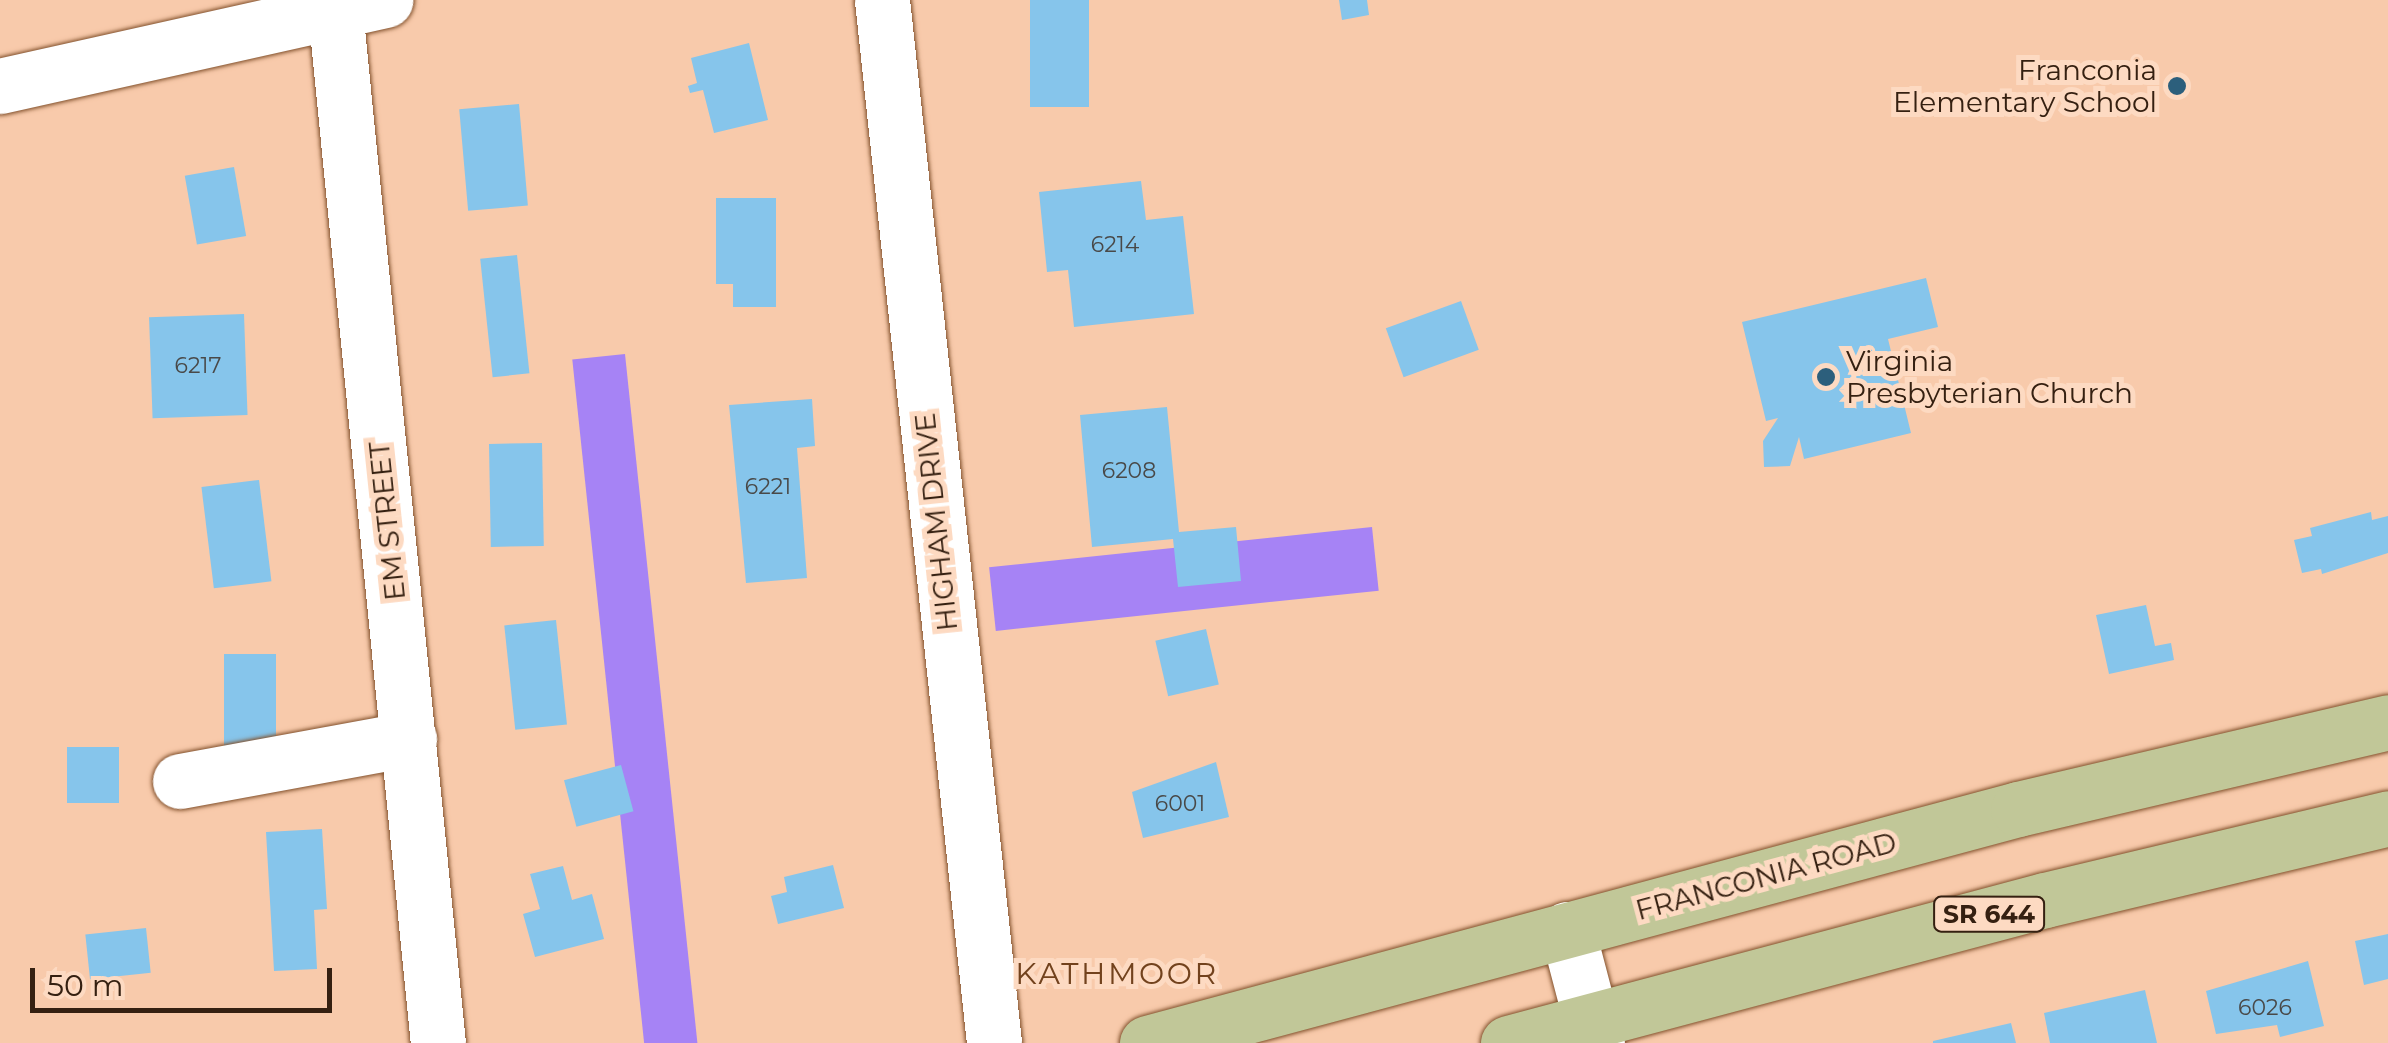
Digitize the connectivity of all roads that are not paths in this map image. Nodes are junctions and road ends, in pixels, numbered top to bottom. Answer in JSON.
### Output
{"nodes":[{"id":1,"x":882,"y":0,"type":"edge"},
{"id":2,"x":352,"y":4,"type":"edge"},
{"id":3,"x":0,"y":86,"type":"edge"},
{"id":4,"x":2388,"y":722,"type":"edge"},
{"id":5,"x":409,"y":739,"type":"junction"},
{"id":6,"x":180,"y":781,"type":"dead end"},
{"id":7,"x":2388,"y":818,"type":"edge"},
{"id":8,"x":1566,"y":929,"type":"junction"},
{"id":9,"x":1595,"y":1032,"type":"edge"},
{"id":10,"x":438,"y":1043,"type":"edge"},
{"id":11,"x":994,"y":1043,"type":"edge"},
{"id":12,"x":1147,"y":1043,"type":"edge"},
{"id":13,"x":1508,"y":1043,"type":"edge"}],
"edges":[{"from":1,"to":11,"type":"street","name":"HIGHAM DRIVE"},
{"from":2,"to":3,"type":"street"},
{"from":2,"to":5,"type":"street","name":"EM STREET"},
{"from":4,"to":8,"type":"main road","name":"FRANCONIA ROAD"},
{"from":5,"to":6,"type":"street"},
{"from":5,"to":10,"type":"street","name":"EM STREET"},
{"from":7,"to":9,"type":"main road","number":"SR 644"},
{"from":8,"to":9,"type":"street"},
{"from":8,"to":12,"type":"main road","name":"FRANCONIA ROAD"},
{"from":9,"to":13,"type":"main road","number":"SR 644"}]}
